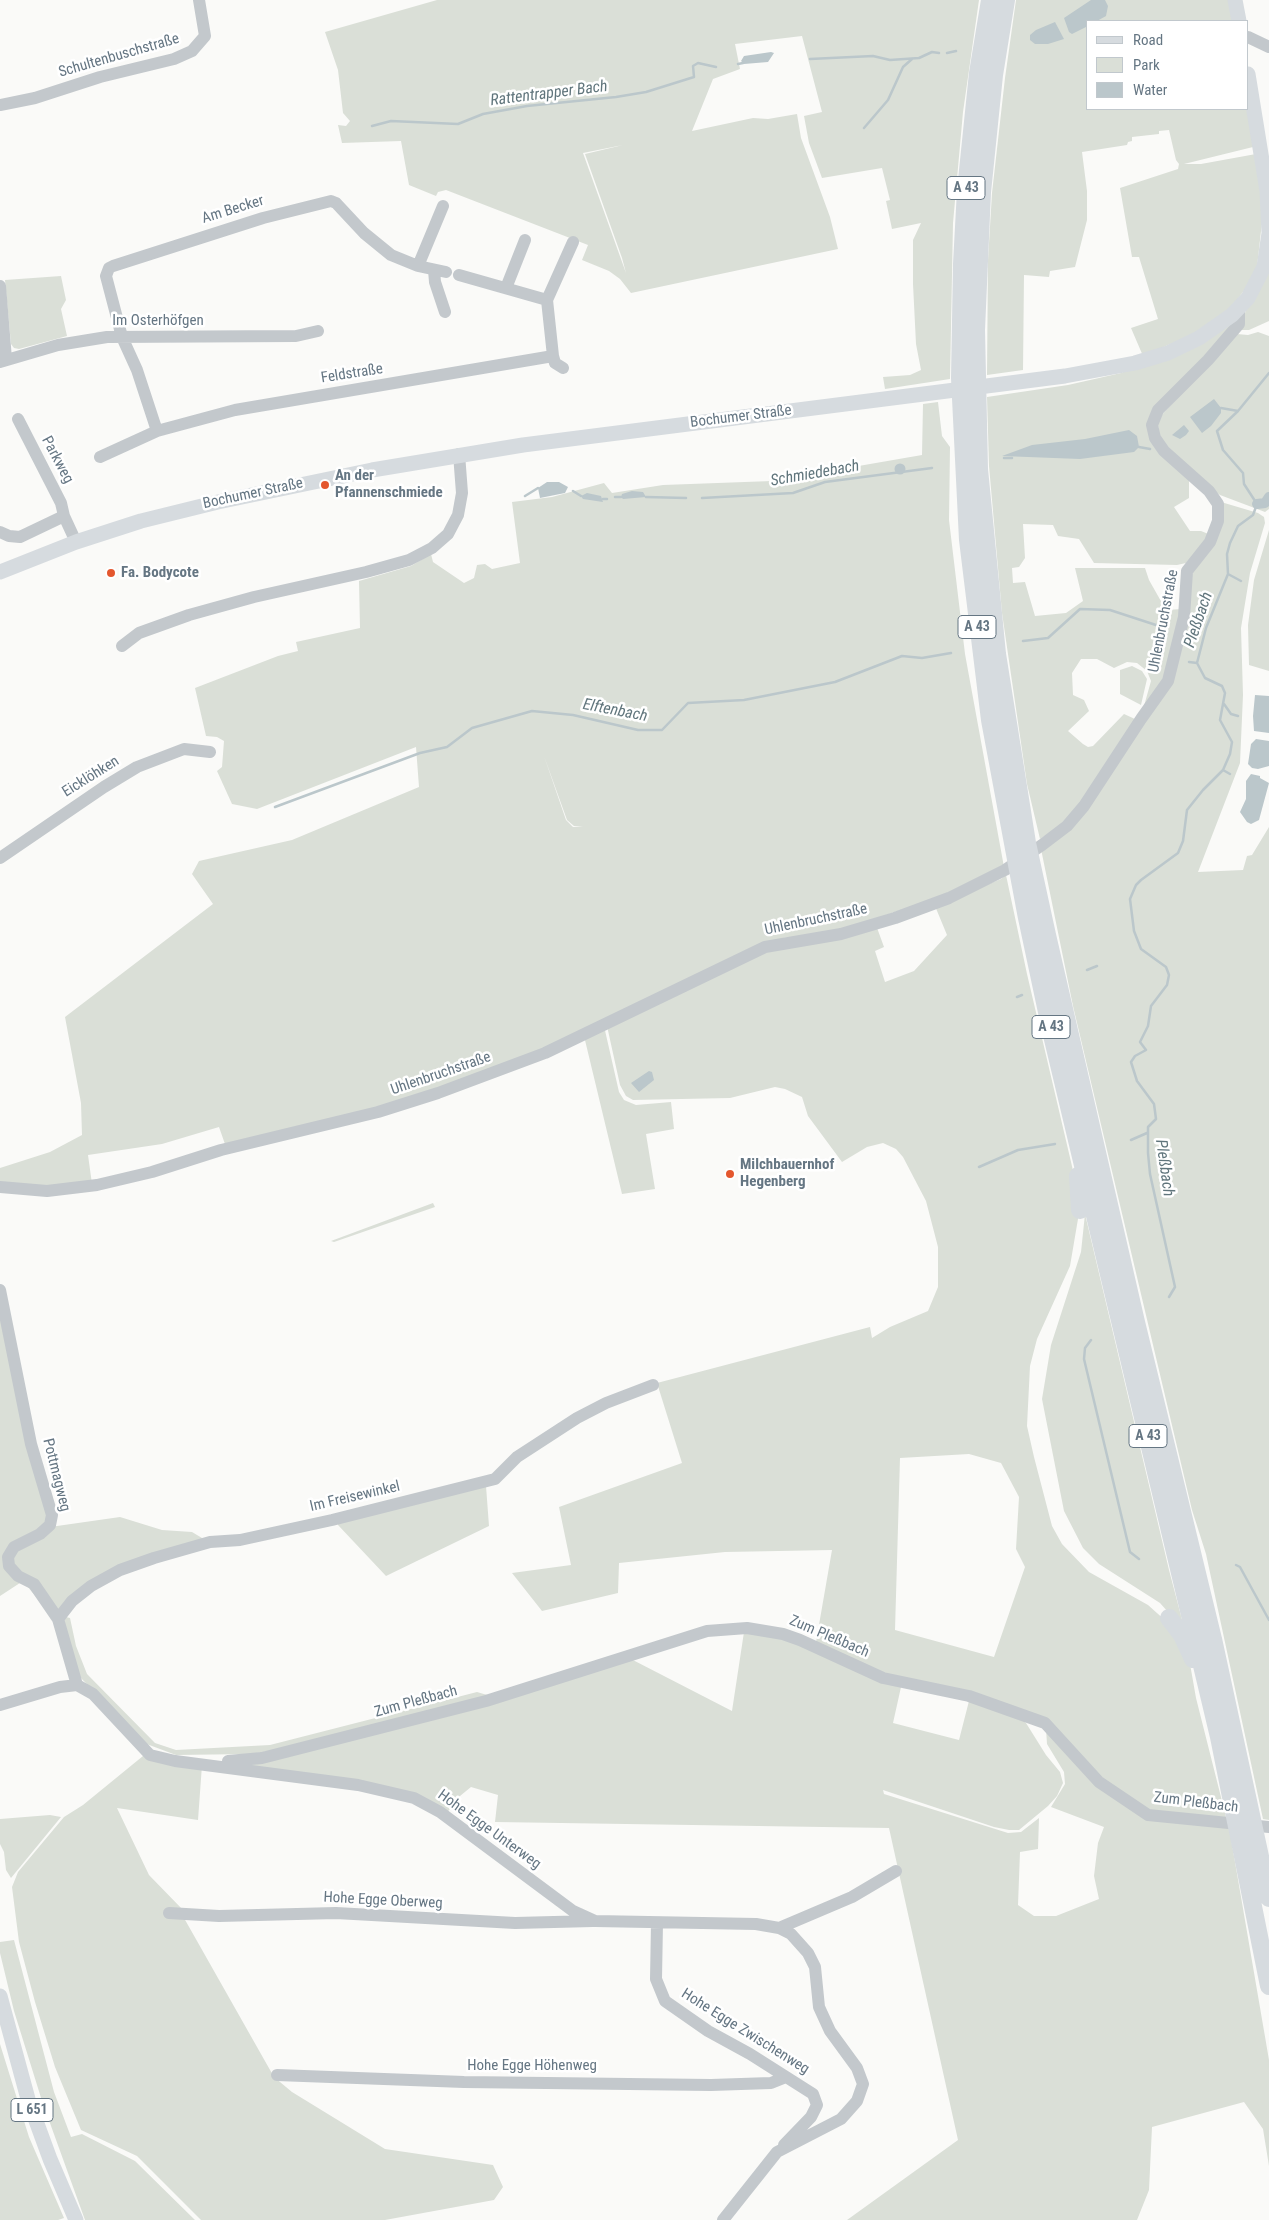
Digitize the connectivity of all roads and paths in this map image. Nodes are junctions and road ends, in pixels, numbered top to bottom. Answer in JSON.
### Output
{"nodes":[{"id":1,"x":199,"y":0,"type":"edge"},
{"id":2,"x":990,"y":0,"type":"edge"},
{"id":3,"x":1006,"y":0,"type":"edge"},
{"id":4,"x":1235,"y":0,"type":"edge"},
{"id":5,"x":1239,"y":20,"type":"edge"},
{"id":6,"x":1249,"y":37,"type":"edge"},
{"id":7,"x":1269,"y":47,"type":"edge"},
{"id":8,"x":1249,"y":80,"type":"edge"},
{"id":9,"x":0,"y":106,"type":"edge"},
{"id":10,"x":443,"y":206,"type":"dead end"},
{"id":11,"x":525,"y":240,"type":"dead end"},
{"id":12,"x":573,"y":242,"type":"dead end"},
{"id":13,"x":418,"y":266,"type":"junction"},
{"id":14,"x":446,"y":272,"type":"junction"},
{"id":15,"x":0,"y":286,"type":"edge"},
{"id":16,"x":506,"y":288,"type":"junction"},
{"id":17,"x":547,"y":300,"type":"junction"},
{"id":18,"x":1239,"y":308,"type":"junction"},
{"id":19,"x":445,"y":312,"type":"dead end"},
{"id":20,"x":318,"y":331,"type":"dead end"},
{"id":21,"x":122,"y":337,"type":"junction"},
{"id":22,"x":554,"y":356,"type":"junction"},
{"id":23,"x":3,"y":361,"type":"edge"},
{"id":24,"x":563,"y":368,"type":"dead end"},
{"id":25,"x":18,"y":418,"type":"dead end"},
{"id":26,"x":156,"y":431,"type":"junction"},
{"id":27,"x":459,"y":454,"type":"junction"},
{"id":28,"x":100,"y":457,"type":"dead end"},
{"id":29,"x":64,"y":516,"type":"junction"},
{"id":30,"x":0,"y":532,"type":"edge"},
{"id":31,"x":76,"y":542,"type":"junction"},
{"id":32,"x":0,"y":572,"type":"edge"},
{"id":33,"x":122,"y":646,"type":"dead end"},
{"id":34,"x":210,"y":752,"type":"dead end"},
{"id":35,"x":1021,"y":846,"type":"junction"},
{"id":36,"x":0,"y":858,"type":"edge"},
{"id":37,"x":1025,"y":870,"type":"junction"},
{"id":38,"x":1076,"y":1135,"type":"junction"},
{"id":39,"x":0,"y":1187,"type":"edge"},
{"id":40,"x":1080,"y":1210,"type":"dead end"},
{"id":41,"x":0,"y":1290,"type":"edge"},
{"id":42,"x":653,"y":1385,"type":"dead end"},
{"id":43,"x":1169,"y":1618,"type":"dead end"},
{"id":44,"x":58,"y":1619,"type":"junction"},
{"id":45,"x":77,"y":1685,"type":"junction"},
{"id":46,"x":0,"y":1705,"type":"edge"},
{"id":47,"x":1219,"y":1737,"type":"junction"},
{"id":48,"x":200,"y":1763,"type":"junction"},
{"id":49,"x":1269,"y":1827,"type":"edge"},
{"id":50,"x":896,"y":1871,"type":"dead end"},
{"id":51,"x":1269,"y":1898,"type":"edge"},
{"id":52,"x":168,"y":1913,"type":"dead end"},
{"id":53,"x":595,"y":1921,"type":"junction"},
{"id":54,"x":657,"y":1923,"type":"junction"},
{"id":55,"x":779,"y":1928,"type":"junction"},
{"id":56,"x":1269,"y":1986,"type":"edge"},
{"id":57,"x":0,"y":1996,"type":"edge"},
{"id":58,"x":277,"y":2075,"type":"dead end"},
{"id":59,"x":786,"y":2077,"type":"junction"},
{"id":60,"x":777,"y":2152,"type":"junction"},
{"id":61,"x":76,"y":2220,"type":"edge"},
{"id":62,"x":723,"y":2220,"type":"edge"}],
"edges":[{"from":1,"to":9,"type":"street","name":"Schultenbuschstraße"},
{"from":2,"to":35,"type":"highway","number":"A 43"},
{"from":3,"to":35,"type":"highway","number":"A 43"},
{"from":4,"to":5,"type":"main road"},
{"from":6,"to":7,"type":"street"},
{"from":8,"to":18,"type":"main road","name":"Bochumer Straße"},
{"from":10,"to":13,"type":"street"},
{"from":11,"to":16,"type":"street"},
{"from":12,"to":17,"type":"street"},
{"from":13,"to":14,"type":"street","name":"Am Becker"},
{"from":13,"to":21,"type":"street","name":"Am Becker"},
{"from":14,"to":16,"type":"street"},
{"from":14,"to":19,"type":"street"},
{"from":15,"to":23,"type":"street"},
{"from":16,"to":17,"type":"street"},
{"from":17,"to":22,"type":"street"},
{"from":18,"to":27,"type":"main road","name":"Bochumer Straße"},
{"from":18,"to":39,"type":"street","name":"Uhlenbruchstraße"},
{"from":20,"to":21,"type":"street","name":"Im Osterhöfgen"},
{"from":21,"to":23,"type":"street","name":"Im Osterhöfgen"},
{"from":21,"to":26,"type":"street"},
{"from":22,"to":24,"type":"street"},
{"from":22,"to":26,"type":"street","name":"Feldstraße"},
{"from":25,"to":29,"type":"street","name":"Parkweg"},
{"from":26,"to":28,"type":"street","name":"Feldstraße"},
{"from":27,"to":31,"type":"main road","name":"Bochumer Straße"},
{"from":27,"to":33,"type":"street"},
{"from":29,"to":30,"type":"street"},
{"from":29,"to":31,"type":"street","name":"Parkweg"},
{"from":31,"to":32,"type":"main road","name":"Bochumer Straße"},
{"from":34,"to":36,"type":"street","name":"Eicklöhken"},
{"from":35,"to":37,"type":"highway","number":"A 43"},
{"from":37,"to":38,"type":"highway","number":"A 43"},
{"from":37,"to":51,"type":"highway","number":"A 43"},
{"from":38,"to":40,"type":"highway"},
{"from":38,"to":47,"type":"highway","number":"A 43"},
{"from":41,"to":44,"type":"street","name":"Pottmagweg"},
{"from":42,"to":44,"type":"street","name":"Im Freisewinkel"},
{"from":43,"to":47,"type":"highway"},
{"from":44,"to":45,"type":"street","name":"Pottmagweg"},
{"from":45,"to":46,"type":"street"},
{"from":45,"to":48,"type":"street","name":"Hohe Egge Unterweg"},
{"from":47,"to":56,"type":"highway","number":"A 43"},
{"from":48,"to":49,"type":"street","name":"Zum Pleßbach"},
{"from":48,"to":53,"type":"street","name":"Hohe Egge Unterweg"},
{"from":50,"to":55,"type":"street"},
{"from":52,"to":53,"type":"street","name":"Hohe Egge Oberweg"},
{"from":53,"to":54,"type":"street","name":"Hohe Egge Unterweg"},
{"from":54,"to":55,"type":"street","name":"Hohe Egge Unterweg"},
{"from":54,"to":59,"type":"street","name":"Hohe Egge Zwischenweg"},
{"from":55,"to":60,"type":"street","name":"Hohe Egge Unterweg"},
{"from":57,"to":61,"type":"main road","number":"L 651"},
{"from":58,"to":59,"type":"street","name":"Hohe Egge Höhenweg"},
{"from":59,"to":60,"type":"street","name":"Hohe Egge Zwischenweg"},
{"from":60,"to":62,"type":"street","name":"Hohe Egge Unterweg"}]}
